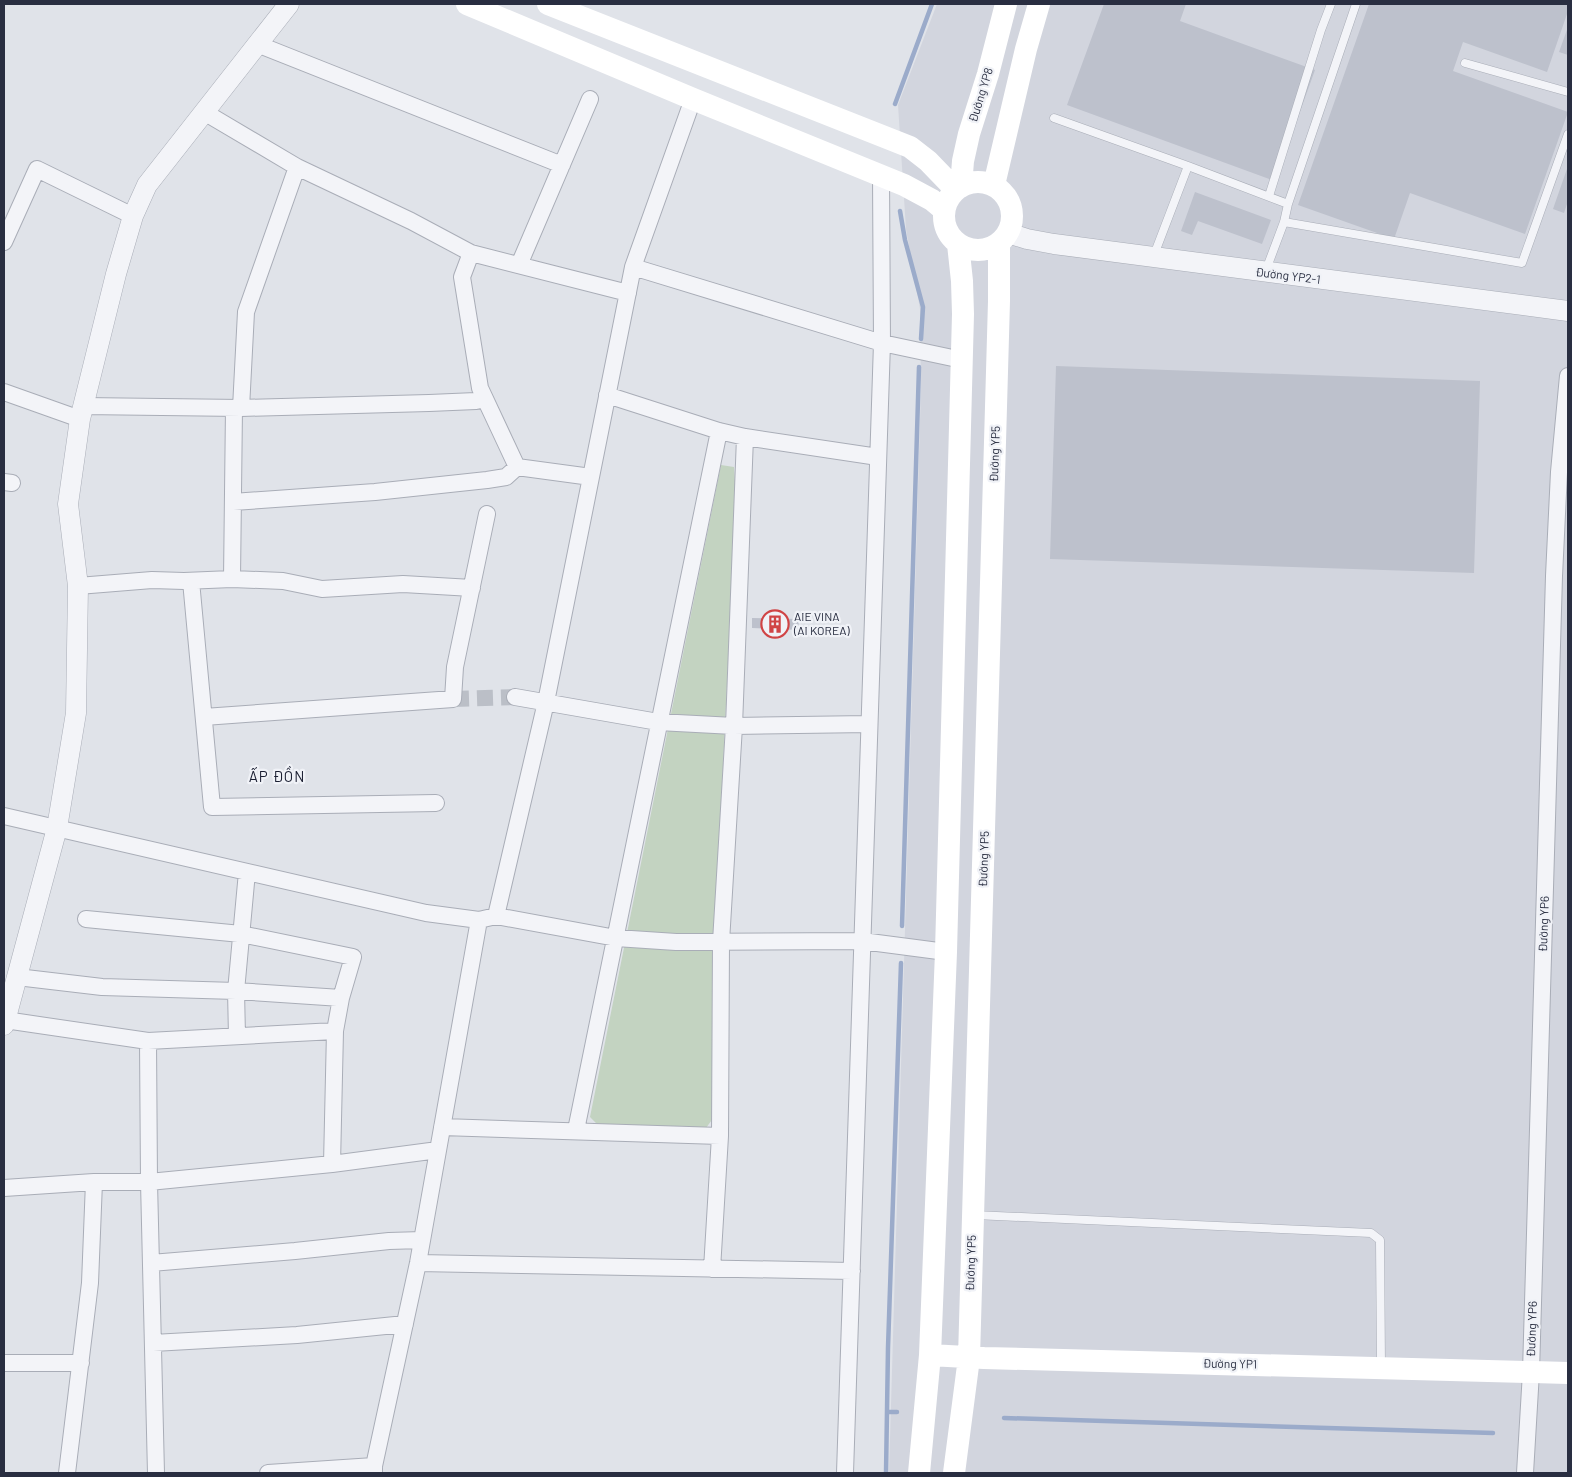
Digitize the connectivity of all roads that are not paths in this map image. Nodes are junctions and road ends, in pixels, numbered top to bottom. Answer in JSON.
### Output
{"nodes":[{"id":1,"x":288,"y":4,"type":"edge"},
{"id":2,"x":467,"y":4,"type":"edge"},
{"id":3,"x":548,"y":4,"type":"edge"},
{"id":4,"x":1006,"y":4,"type":"edge"},
{"id":5,"x":1040,"y":4,"type":"edge"},
{"id":6,"x":1331,"y":4,"type":"edge"},
{"id":7,"x":1356,"y":4,"type":"edge"},
{"id":8,"x":257,"y":44,"type":"junction"},
{"id":9,"x":1464,"y":63,"type":"dead end"},
{"id":10,"x":1568,"y":92,"type":"edge"},
{"id":11,"x":590,"y":98,"type":"dead end"},
{"id":12,"x":693,"y":99,"type":"junction"},
{"id":13,"x":204,"y":112,"type":"junction"},
{"id":14,"x":1054,"y":118,"type":"dead end"},
{"id":15,"x":1568,"y":134,"type":"edge"},
{"id":16,"x":562,"y":165,"type":"junction"},
{"id":17,"x":1188,"y":166,"type":"junction"},
{"id":18,"x":297,"y":167,"type":"junction"},
{"id":19,"x":881,"y":175,"type":"junction"},
{"id":20,"x":994,"y":186,"type":"junction"},
{"id":21,"x":958,"y":188,"type":"junction"},
{"id":22,"x":1269,"y":196,"type":"junction"},
{"id":23,"x":1288,"y":204,"type":"junction"},
{"id":24,"x":944,"y":210,"type":"junction"},
{"id":25,"x":133,"y":216,"type":"junction"},
{"id":26,"x":1284,"y":222,"type":"junction"},
{"id":27,"x":1004,"y":238,"type":"junction"},
{"id":28,"x":4,"y":242,"type":"edge"},
{"id":29,"x":958,"y":244,"type":"junction"},
{"id":30,"x":471,"y":254,"type":"junction"},
{"id":31,"x":1154,"y":257,"type":"junction"},
{"id":32,"x":519,"y":265,"type":"junction"},
{"id":33,"x":633,"y":267,"type":"junction"},
{"id":34,"x":1265,"y":273,"type":"junction"},
{"id":35,"x":628,"y":293,"type":"junction"},
{"id":36,"x":1568,"y":311,"type":"edge"},
{"id":37,"x":882,"y":343,"type":"junction"},
{"id":38,"x":962,"y":360,"type":"junction"},
{"id":39,"x":1568,"y":376,"type":"edge"},
{"id":40,"x":4,"y":392,"type":"edge"},
{"id":41,"x":607,"y":395,"type":"junction"},
{"id":42,"x":485,"y":399,"type":"junction"},
{"id":43,"x":237,"y":408,"type":"junction"},
{"id":44,"x":81,"y":412,"type":"junction"},
{"id":45,"x":719,"y":431,"type":"junction"},
{"id":46,"x":745,"y":437,"type":"junction"},
{"id":47,"x":878,"y":457,"type":"junction"},
{"id":48,"x":517,"y":467,"type":"junction"},
{"id":49,"x":591,"y":477,"type":"junction"},
{"id":50,"x":233,"y":502,"type":"junction"},
{"id":51,"x":487,"y":514,"type":"dead end"},
{"id":52,"x":232,"y":579,"type":"junction"},
{"id":53,"x":191,"y":581,"type":"junction"},
{"id":54,"x":78,"y":586,"type":"junction"},
{"id":55,"x":472,"y":588,"type":"junction"},
{"id":56,"x":515,"y":697,"type":"tunnel mouth"},
{"id":57,"x":546,"y":702,"type":"junction"},
{"id":58,"x":204,"y":717,"type":"junction"},
{"id":59,"x":658,"y":722,"type":"junction"},
{"id":60,"x":869,"y":724,"type":"junction"},
{"id":61,"x":734,"y":726,"type":"junction"},
{"id":62,"x":436,"y":803,"type":"dead end"},
{"id":63,"x":4,"y":816,"type":"edge"},
{"id":64,"x":57,"y":828,"type":"junction"},
{"id":65,"x":247,"y":872,"type":"junction"},
{"id":66,"x":496,"y":916,"type":"junction"},
{"id":67,"x":86,"y":919,"type":"dead end"},
{"id":68,"x":479,"y":920,"type":"junction"},
{"id":69,"x":241,"y":934,"type":"junction"},
{"id":70,"x":616,"y":938,"type":"junction"},
{"id":71,"x":862,"y":941,"type":"junction"},
{"id":72,"x":721,"y":942,"type":"junction"},
{"id":73,"x":946,"y":952,"type":"junction"},
{"id":74,"x":981,"y":955,"type":"junction"},
{"id":75,"x":17,"y":977,"type":"junction"},
{"id":76,"x":236,"y":991,"type":"junction"},
{"id":77,"x":342,"y":998,"type":"junction"},
{"id":78,"x":5,"y":1022,"type":"edge"},
{"id":79,"x":335,"y":1031,"type":"junction"},
{"id":80,"x":237,"y":1036,"type":"junction"},
{"id":81,"x":148,"y":1041,"type":"junction"},
{"id":82,"x":442,"y":1127,"type":"junction"},
{"id":83,"x":576,"y":1130,"type":"junction"},
{"id":84,"x":720,"y":1136,"type":"junction"},
{"id":85,"x":438,"y":1150,"type":"junction"},
{"id":86,"x":332,"y":1164,"type":"junction"},
{"id":87,"x":94,"y":1182,"type":"junction"},
{"id":88,"x":149,"y":1182,"type":"junction"},
{"id":89,"x":4,"y":1188,"type":"edge"},
{"id":90,"x":973,"y":1215,"type":"junction"},
{"id":91,"x":422,"y":1240,"type":"junction"},
{"id":92,"x":418,"y":1263,"type":"junction"},
{"id":93,"x":151,"y":1264,"type":"junction"},
{"id":94,"x":712,"y":1269,"type":"junction"},
{"id":95,"x":852,"y":1271,"type":"junction"},
{"id":96,"x":405,"y":1324,"type":"junction"},
{"id":97,"x":153,"y":1343,"type":"junction"},
{"id":98,"x":930,"y":1355,"type":"junction"},
{"id":99,"x":969,"y":1358,"type":"junction"},
{"id":100,"x":4,"y":1363,"type":"edge"},
{"id":101,"x":81,"y":1363,"type":"junction"},
{"id":102,"x":1381,"y":1368,"type":"junction"},
{"id":103,"x":1531,"y":1372,"type":"junction"},
{"id":104,"x":1568,"y":1373,"type":"edge"},
{"id":105,"x":374,"y":1470,"type":"edge"},
{"id":106,"x":67,"y":1473,"type":"edge"},
{"id":107,"x":156,"y":1473,"type":"edge"},
{"id":108,"x":268,"y":1473,"type":"edge"},
{"id":109,"x":845,"y":1473,"type":"edge"},
{"id":110,"x":919,"y":1473,"type":"edge"},
{"id":111,"x":954,"y":1473,"type":"edge"},
{"id":112,"x":1525,"y":1473,"type":"edge"}],
"edges":[{"from":1,"to":8,"type":"street"},
{"from":2,"to":12,"type":"main road"},
{"from":3,"to":21,"type":"main road"},
{"from":4,"to":21,"type":"main road","name":"Đường YP8"},
{"from":5,"to":20,"type":"main road"},
{"from":6,"to":22,"type":"lane"},
{"from":7,"to":23,"type":"lane"},
{"from":8,"to":13,"type":"street"},
{"from":8,"to":16,"type":"street"},
{"from":9,"to":10,"type":"lane"},
{"from":11,"to":16,"type":"street"},
{"from":12,"to":19,"type":"main road"},
{"from":12,"to":33,"type":"street"},
{"from":13,"to":18,"type":"street"},
{"from":13,"to":25,"type":"street"},
{"from":14,"to":17,"type":"lane"},
{"from":15,"to":26,"type":"lane"},
{"from":16,"to":32,"type":"street"},
{"from":17,"to":22,"type":"lane"},
{"from":17,"to":31,"type":"lane"},
{"from":18,"to":30,"type":"street"},
{"from":18,"to":43,"type":"street"},
{"from":19,"to":24,"type":"main road"},
{"from":19,"to":37,"type":"street"},
{"from":20,"to":21,"type":"main road"},
{"from":20,"to":27,"type":"main road"},
{"from":21,"to":24,"type":"main road"},
{"from":22,"to":23,"type":"lane"},
{"from":23,"to":26,"type":"lane"},
{"from":24,"to":29,"type":"main road"},
{"from":25,"to":28,"type":"street"},
{"from":25,"to":44,"type":"street"},
{"from":26,"to":34,"type":"lane"},
{"from":27,"to":29,"type":"main road"},
{"from":27,"to":31,"type":"street","name":"Đường YP2-1"},
{"from":27,"to":74,"type":"main road","name":"Đường YP5"},
{"from":29,"to":38,"type":"main road"},
{"from":30,"to":32,"type":"street"},
{"from":30,"to":42,"type":"street"},
{"from":31,"to":34,"type":"street","name":"Đường YP2-1"},
{"from":32,"to":35,"type":"street"},
{"from":33,"to":35,"type":"street"},
{"from":33,"to":37,"type":"street"},
{"from":34,"to":36,"type":"street","name":"Đường YP2-1"},
{"from":35,"to":41,"type":"street"},
{"from":37,"to":38,"type":"street"},
{"from":37,"to":47,"type":"street"},
{"from":38,"to":73,"type":"main road"},
{"from":39,"to":103,"type":"street","name":"Đường YP6"},
{"from":40,"to":44,"type":"street"},
{"from":41,"to":45,"type":"street"},
{"from":41,"to":49,"type":"street"},
{"from":42,"to":43,"type":"street"},
{"from":42,"to":48,"type":"street"},
{"from":43,"to":44,"type":"street"},
{"from":43,"to":50,"type":"street"},
{"from":44,"to":54,"type":"street"},
{"from":45,"to":46,"type":"street"},
{"from":45,"to":59,"type":"street"},
{"from":46,"to":47,"type":"street"},
{"from":46,"to":61,"type":"street"},
{"from":47,"to":60,"type":"street"},
{"from":48,"to":49,"type":"street"},
{"from":48,"to":50,"type":"street"},
{"from":49,"to":57,"type":"street"},
{"from":50,"to":52,"type":"street"},
{"from":51,"to":55,"type":"street"},
{"from":52,"to":53,"type":"street"},
{"from":52,"to":55,"type":"street"},
{"from":53,"to":54,"type":"street"},
{"from":53,"to":58,"type":"street"},
{"from":54,"to":64,"type":"street"},
{"from":55,"to":58,"type":"street"},
{"from":56,"to":57,"type":"street"},
{"from":57,"to":59,"type":"street"},
{"from":57,"to":66,"type":"street"},
{"from":58,"to":62,"type":"street"},
{"from":59,"to":61,"type":"street"},
{"from":59,"to":70,"type":"street"},
{"from":60,"to":61,"type":"street"},
{"from":60,"to":71,"type":"street"},
{"from":61,"to":72,"type":"street"},
{"from":63,"to":64,"type":"street"},
{"from":64,"to":65,"type":"street"},
{"from":64,"to":75,"type":"street"},
{"from":65,"to":68,"type":"street"},
{"from":65,"to":69,"type":"street"},
{"from":66,"to":68,"type":"street"},
{"from":66,"to":70,"type":"street"},
{"from":67,"to":69,"type":"street"},
{"from":68,"to":82,"type":"street"},
{"from":69,"to":76,"type":"street"},
{"from":69,"to":77,"type":"street"},
{"from":70,"to":72,"type":"street"},
{"from":70,"to":83,"type":"street"},
{"from":71,"to":72,"type":"street"},
{"from":71,"to":73,"type":"street"},
{"from":71,"to":95,"type":"street"},
{"from":72,"to":84,"type":"street"},
{"from":73,"to":74,"type":"main road"},
{"from":73,"to":98,"type":"main road"},
{"from":74,"to":90,"type":"main road","name":"Đường YP5"},
{"from":75,"to":76,"type":"street"},
{"from":75,"to":78,"type":"street"},
{"from":76,"to":77,"type":"street"},
{"from":76,"to":80,"type":"street"},
{"from":77,"to":79,"type":"street"},
{"from":78,"to":81,"type":"street"},
{"from":79,"to":80,"type":"street"},
{"from":79,"to":86,"type":"street"},
{"from":80,"to":81,"type":"street"},
{"from":81,"to":88,"type":"street"},
{"from":82,"to":83,"type":"street"},
{"from":82,"to":85,"type":"street"},
{"from":83,"to":84,"type":"street"},
{"from":84,"to":94,"type":"street"},
{"from":85,"to":86,"type":"street"},
{"from":85,"to":91,"type":"street"},
{"from":86,"to":88,"type":"street"},
{"from":87,"to":88,"type":"street"},
{"from":87,"to":89,"type":"street"},
{"from":87,"to":101,"type":"street"},
{"from":88,"to":93,"type":"street"},
{"from":90,"to":99,"type":"main road","name":"Đường YP5"},
{"from":90,"to":102,"type":"lane"},
{"from":91,"to":92,"type":"street"},
{"from":91,"to":93,"type":"street"},
{"from":92,"to":94,"type":"street"},
{"from":92,"to":96,"type":"street"},
{"from":93,"to":97,"type":"street"},
{"from":94,"to":95,"type":"street"},
{"from":95,"to":109,"type":"street"},
{"from":96,"to":97,"type":"street"},
{"from":96,"to":105,"type":"street"},
{"from":97,"to":107,"type":"street"},
{"from":98,"to":99,"type":"main road","name":"Đường YP1"},
{"from":98,"to":110,"type":"main road"},
{"from":99,"to":102,"type":"main road","name":"Đường YP1"},
{"from":99,"to":111,"type":"main road","name":"Đường YP5"},
{"from":100,"to":101,"type":"street"},
{"from":101,"to":106,"type":"street"},
{"from":102,"to":103,"type":"main road","name":"Đường YP1"},
{"from":103,"to":104,"type":"main road","name":"Đường YP1"},
{"from":103,"to":112,"type":"street","name":"Đường YP6"},
{"from":105,"to":108,"type":"street"}]}
